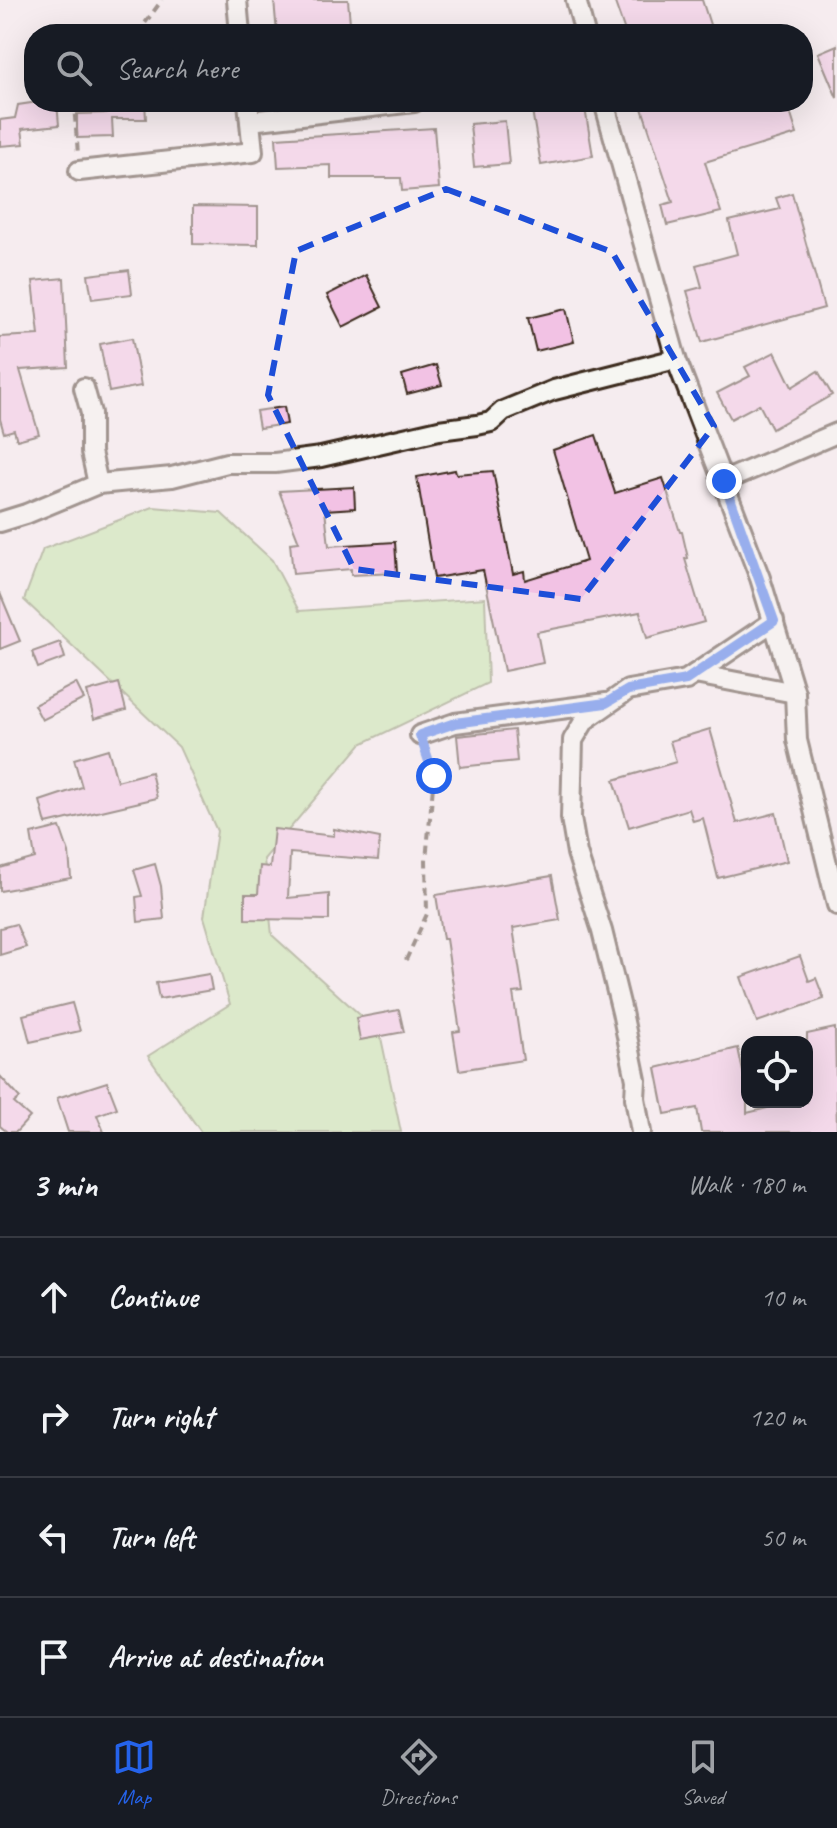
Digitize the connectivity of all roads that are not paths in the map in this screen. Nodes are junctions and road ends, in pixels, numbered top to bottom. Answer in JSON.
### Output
{"nodes":[{"id":1,"x":237,"y":0,"type":"edge"},
{"id":2,"x":576,"y":0,"type":"edge"},
{"id":3,"x":239,"y":24,"type":"edge"},
{"id":4,"x":582,"y":24,"type":"edge"},
{"id":5,"x":249,"y":112,"type":"edge"},
{"id":6,"x":328,"y":112,"type":"edge"},
{"id":7,"x":607,"y":112,"type":"edge"},
{"id":8,"x":250,"y":121,"type":"junction"},
{"id":9,"x":79,"y":171,"type":"road end"},
{"id":10,"x":676,"y":359,"type":"junction"},
{"id":11,"x":84,"y":388,"type":"dead end"},
{"id":12,"x":837,"y":433,"type":"edge"},
{"id":13,"x":724,"y":481,"type":"junction"},
{"id":14,"x":98,"y":484,"type":"junction"},
{"id":15,"x":0,"y":522,"type":"edge"},
{"id":16,"x":774,"y":621,"type":"junction"},
{"id":17,"x":695,"y":674,"type":"junction"},
{"id":18,"x":795,"y":693,"type":"junction"},
{"id":19,"x":606,"y":703,"type":"junction"},
{"id":20,"x":420,"y":735,"type":"road end"},
{"id":21,"x":837,"y":905,"type":"edge"},
{"id":22,"x":641,"y":1132,"type":"edge"}],
"edges":[{"from":1,"to":3,"type":"street"},
{"from":2,"to":4,"type":"street"},
{"from":5,"to":8,"type":"street"},
{"from":6,"to":8,"type":"street"},
{"from":7,"to":10,"type":"street"},
{"from":8,"to":9,"type":"street"},
{"from":10,"to":13,"type":"street"},
{"from":10,"to":14,"type":"street"},
{"from":11,"to":14,"type":"street"},
{"from":12,"to":13,"type":"street"},
{"from":13,"to":16,"type":"street"},
{"from":14,"to":15,"type":"street"},
{"from":16,"to":17,"type":"street"},
{"from":16,"to":18,"type":"street"},
{"from":17,"to":18,"type":"street"},
{"from":17,"to":19,"type":"street"},
{"from":18,"to":21,"type":"street"},
{"from":19,"to":20,"type":"street"},
{"from":19,"to":22,"type":"street"}]}
